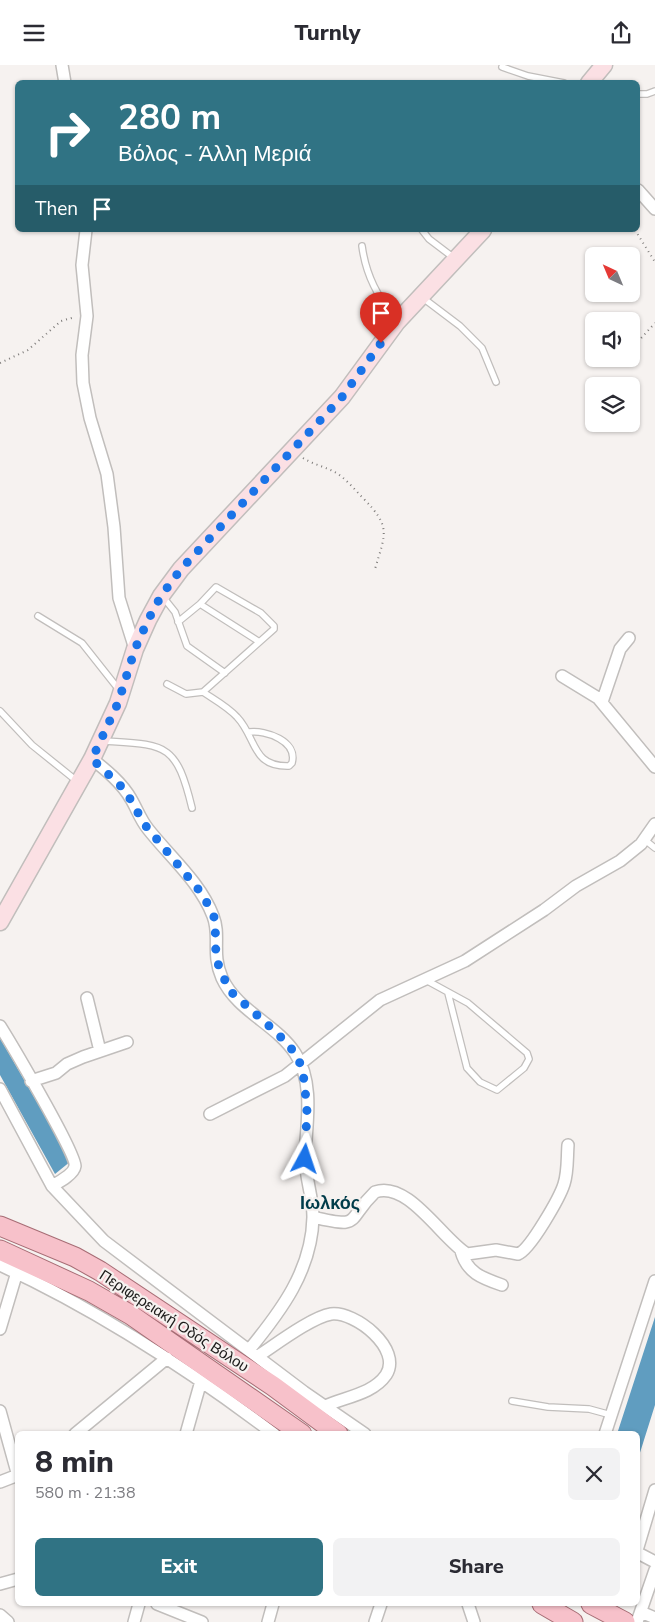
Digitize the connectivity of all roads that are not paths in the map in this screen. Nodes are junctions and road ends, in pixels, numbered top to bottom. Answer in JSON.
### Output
{"nodes":[{"id":1,"x":62,"y":65,"type":"edge"},
{"id":2,"x":604,"y":65,"type":"edge"},
{"id":3,"x":502,"y":67,"type":"dead end"},
{"id":4,"x":65,"y":80,"type":"edge"},
{"id":5,"x":549,"y":80,"type":"edge"},
{"id":6,"x":595,"y":80,"type":"edge"},
{"id":7,"x":655,"y":91,"type":"edge"},
{"id":8,"x":640,"y":94,"type":"edge"},
{"id":9,"x":640,"y":191,"type":"edge"},
{"id":10,"x":655,"y":209,"type":"edge"},
{"id":11,"x":86,"y":232,"type":"edge"},
{"id":12,"x":424,"y":232,"type":"edge"},
{"id":13,"x":481,"y":232,"type":"edge"},
{"id":14,"x":362,"y":247,"type":"dead end"},
{"id":15,"x":456,"y":259,"type":"junction"},
{"id":16,"x":421,"y":297,"type":"junction"},
{"id":17,"x":397,"y":322,"type":"junction"},
{"id":18,"x":496,"y":382,"type":"dead end"},
{"id":19,"x":161,"y":596,"type":"junction"},
{"id":20,"x":200,"y":604,"type":"junction"},
{"id":21,"x":38,"y":616,"type":"dead end"},
{"id":22,"x":178,"y":622,"type":"junction"},
{"id":23,"x":629,"y":638,"type":"dead end"},
{"id":24,"x":258,"y":641,"type":"junction"},
{"id":25,"x":135,"y":649,"type":"junction"},
{"id":26,"x":225,"y":673,"type":"junction"},
{"id":27,"x":562,"y":675,"type":"dead end"},
{"id":28,"x":167,"y":684,"type":"dead end"},
{"id":29,"x":203,"y":692,"type":"junction"},
{"id":30,"x":121,"y":693,"type":"junction"},
{"id":31,"x":602,"y":702,"type":"junction"},
{"id":32,"x":0,"y":711,"type":"edge"},
{"id":33,"x":249,"y":732,"type":"junction"},
{"id":34,"x":101,"y":741,"type":"junction"},
{"id":35,"x":92,"y":759,"type":"junction"},
{"id":36,"x":655,"y":767,"type":"edge"},
{"id":37,"x":79,"y":783,"type":"junction"},
{"id":38,"x":192,"y":808,"type":"dead end"},
{"id":39,"x":655,"y":824,"type":"edge"},
{"id":40,"x":646,"y":840,"type":"junction"},
{"id":41,"x":655,"y":848,"type":"edge"},
{"id":42,"x":0,"y":922,"type":"edge"},
{"id":43,"x":424,"y":979,"type":"junction"},
{"id":44,"x":448,"y":993,"type":"junction"},
{"id":45,"x":87,"y":998,"type":"dead end"},
{"id":46,"x":0,"y":1026,"type":"edge"},
{"id":47,"x":127,"y":1042,"type":"dead end"},
{"id":48,"x":100,"y":1051,"type":"junction"},
{"id":49,"x":301,"y":1064,"type":"junction"},
{"id":50,"x":31,"y":1081,"type":"junction"},
{"id":51,"x":0,"y":1089,"type":"edge"},
{"id":52,"x":210,"y":1114,"type":"dead end"},
{"id":53,"x":568,"y":1145,"type":"dead end"},
{"id":54,"x":52,"y":1187,"type":"junction"},
{"id":55,"x":313,"y":1217,"type":"junction"},
{"id":56,"x":0,"y":1225,"type":"edge"},
{"id":57,"x":0,"y":1250,"type":"edge"},
{"id":58,"x":461,"y":1251,"type":"junction"},
{"id":59,"x":0,"y":1265,"type":"edge"},
{"id":60,"x":16,"y":1272,"type":"junction"},
{"id":61,"x":655,"y":1281,"type":"edge"},
{"id":62,"x":502,"y":1285,"type":"dead end"},
{"id":63,"x":0,"y":1329,"type":"edge"},
{"id":64,"x":253,"y":1353,"type":"junction"},
{"id":65,"x":168,"y":1358,"type":"junction"},
{"id":66,"x":201,"y":1381,"type":"junction"},
{"id":67,"x":512,"y":1401,"type":"dead end"},
{"id":68,"x":325,"y":1406,"type":"junction"},
{"id":69,"x":0,"y":1411,"type":"edge"},
{"id":70,"x":611,"y":1415,"type":"junction"},
{"id":71,"x":79,"y":1431,"type":"edge"},
{"id":72,"x":187,"y":1431,"type":"edge"},
{"id":73,"x":270,"y":1431,"type":"edge"},
{"id":74,"x":298,"y":1431,"type":"edge"},
{"id":75,"x":334,"y":1431,"type":"edge"},
{"id":76,"x":361,"y":1431,"type":"edge"},
{"id":77,"x":606,"y":1431,"type":"edge"},
{"id":78,"x":15,"y":1465,"type":"edge"},
{"id":79,"x":15,"y":1477,"type":"edge"},
{"id":80,"x":0,"y":1482,"type":"edge"},
{"id":81,"x":655,"y":1490,"type":"edge"},
{"id":82,"x":640,"y":1540,"type":"edge"},
{"id":83,"x":640,"y":1554,"type":"edge"},
{"id":84,"x":655,"y":1562,"type":"edge"},
{"id":85,"x":655,"y":1570,"type":"edge"},
{"id":86,"x":15,"y":1580,"type":"edge"},
{"id":87,"x":0,"y":1584,"type":"edge"},
{"id":88,"x":138,"y":1606,"type":"edge"},
{"id":89,"x":162,"y":1606,"type":"edge"},
{"id":90,"x":272,"y":1606,"type":"edge"},
{"id":91,"x":380,"y":1606,"type":"edge"},
{"id":92,"x":469,"y":1606,"type":"edge"},
{"id":93,"x":546,"y":1606,"type":"edge"},
{"id":94,"x":0,"y":1615,"type":"edge"},
{"id":95,"x":639,"y":1617,"type":"edge"},
{"id":96,"x":655,"y":1618,"type":"edge"},
{"id":97,"x":8,"y":1622,"type":"edge"},
{"id":98,"x":134,"y":1622,"type":"edge"},
{"id":99,"x":200,"y":1622,"type":"edge"},
{"id":100,"x":268,"y":1622,"type":"edge"},
{"id":101,"x":375,"y":1622,"type":"edge"},
{"id":102,"x":474,"y":1622,"type":"edge"},
{"id":103,"x":573,"y":1622,"type":"edge"}],
"edges":[{"from":1,"to":4,"type":"street"},
{"from":2,"to":6,"type":"main road"},
{"from":3,"to":5,"type":"lane"},
{"from":7,"to":8,"type":"lane"},
{"from":9,"to":10,"type":"street"},
{"from":11,"to":25,"type":"street"},
{"from":12,"to":15,"type":"lane"},
{"from":13,"to":15,"type":"main road"},
{"from":14,"to":17,"type":"lane"},
{"from":15,"to":16,"type":"main road"},
{"from":16,"to":17,"type":"main road"},
{"from":16,"to":18,"type":"lane"},
{"from":17,"to":19,"type":"main road"},
{"from":19,"to":22,"type":"lane"},
{"from":19,"to":25,"type":"main road"},
{"from":20,"to":22,"type":"lane"},
{"from":20,"to":24,"type":"lane"},
{"from":20,"to":24,"type":"lane"},
{"from":21,"to":30,"type":"lane"},
{"from":22,"to":26,"type":"lane"},
{"from":23,"to":31,"type":"street"},
{"from":24,"to":26,"type":"lane"},
{"from":25,"to":30,"type":"main road"},
{"from":26,"to":29,"type":"lane"},
{"from":27,"to":31,"type":"street"},
{"from":28,"to":29,"type":"lane"},
{"from":29,"to":33,"type":"lane"},
{"from":30,"to":34,"type":"main road"},
{"from":31,"to":36,"type":"street"},
{"from":32,"to":37,"type":"lane"},
{"from":33,"to":33,"type":"lane"},
{"from":34,"to":35,"type":"main road"},
{"from":34,"to":38,"type":"lane"},
{"from":35,"to":37,"type":"main road"},
{"from":35,"to":49,"type":"street"},
{"from":37,"to":42,"type":"main road"},
{"from":39,"to":40,"type":"street"},
{"from":40,"to":41,"type":"lane"},
{"from":40,"to":43,"type":"street"},
{"from":43,"to":44,"type":"lane"},
{"from":43,"to":49,"type":"street"},
{"from":44,"to":44,"type":"lane"},
{"from":45,"to":48,"type":"street"},
{"from":46,"to":50,"type":"street"},
{"from":47,"to":48,"type":"street"},
{"from":48,"to":50,"type":"street"},
{"from":49,"to":52,"type":"street"},
{"from":49,"to":55,"type":"street"},
{"from":50,"to":54,"type":"street"},
{"from":51,"to":54,"type":"street"},
{"from":53,"to":58,"type":"street"},
{"from":54,"to":64,"type":"street"},
{"from":55,"to":58,"type":"street"},
{"from":55,"to":64,"type":"street"},
{"from":56,"to":75,"type":"main road","name":"Περιφερειακή Οδός Βόλου"},
{"from":57,"to":74,"type":"main road","name":"Περιφερειακή Οδός Βόλου"},
{"from":58,"to":62,"type":"street"},
{"from":59,"to":60,"type":"street"},
{"from":60,"to":63,"type":"street"},
{"from":60,"to":65,"type":"street"},
{"from":61,"to":70,"type":"street"},
{"from":64,"to":68,"type":"street"},
{"from":64,"to":68,"type":"street"},
{"from":65,"to":66,"type":"street"},
{"from":65,"to":71,"type":"street"},
{"from":66,"to":72,"type":"street"},
{"from":66,"to":73,"type":"street"},
{"from":67,"to":70,"type":"lane"},
{"from":68,"to":76,"type":"street"},
{"from":69,"to":78,"type":"street"},
{"from":70,"to":77,"type":"street"},
{"from":79,"to":80,"type":"street"},
{"from":81,"to":82,"type":"street"},
{"from":83,"to":84,"type":"street"},
{"from":85,"to":95,"type":"street"},
{"from":86,"to":87,"type":"street"},
{"from":88,"to":98,"type":"street"},
{"from":89,"to":99,"type":"street"},
{"from":90,"to":100,"type":"street"},
{"from":91,"to":101,"type":"street"},
{"from":92,"to":102,"type":"street"},
{"from":93,"to":103,"type":"main road"},
{"from":94,"to":97,"type":"street"},
{"from":95,"to":96,"type":"street"}]}
